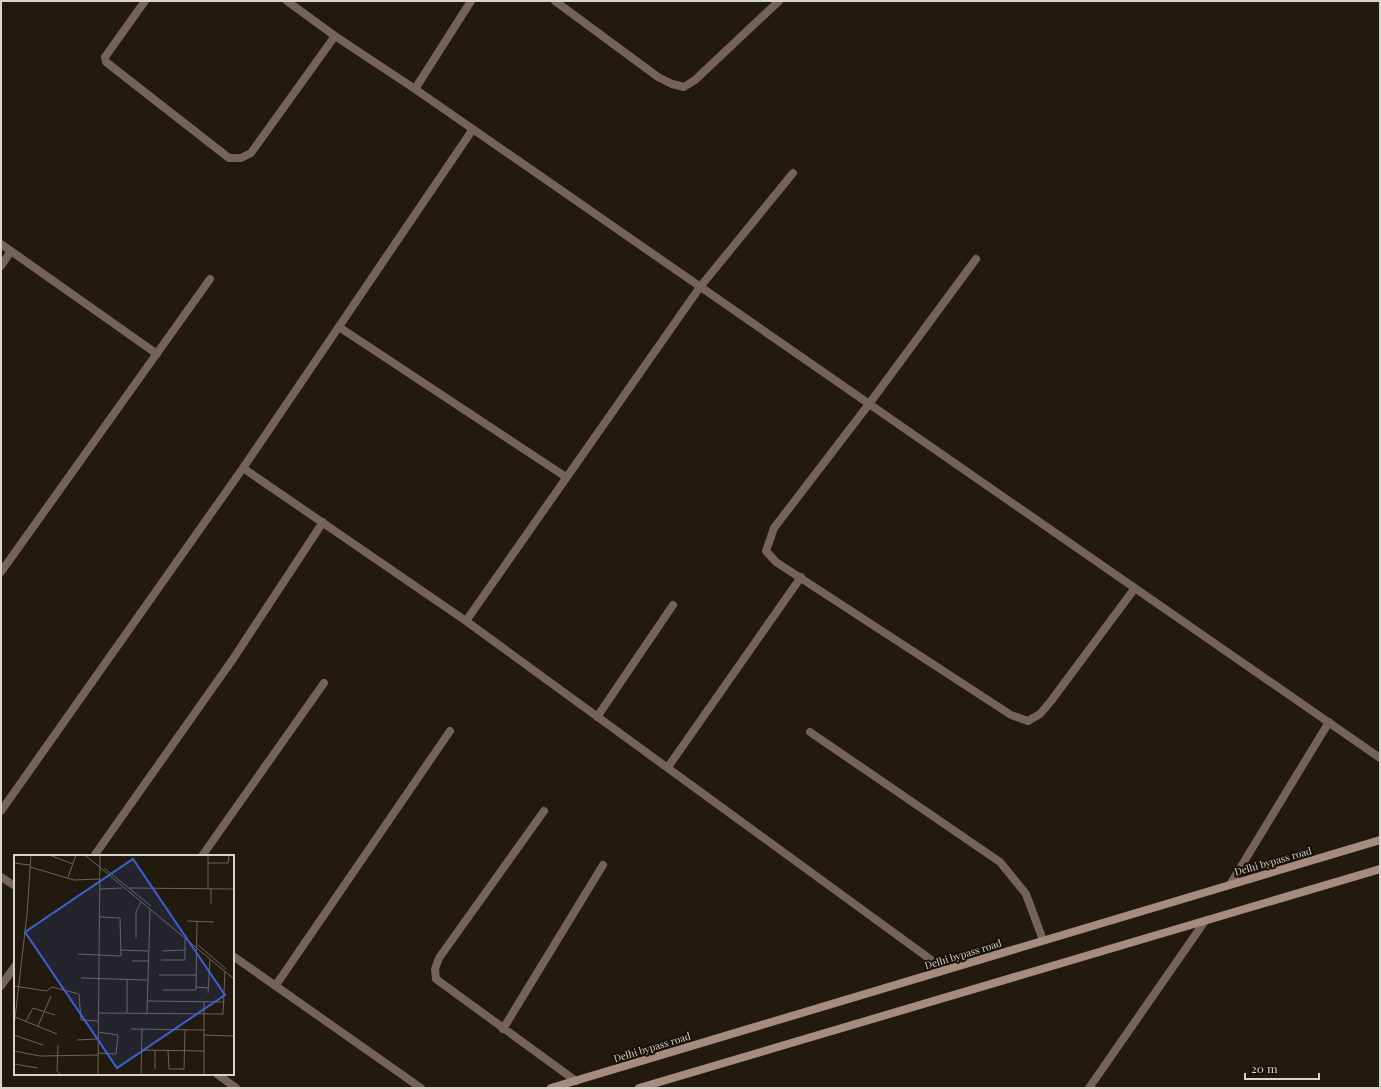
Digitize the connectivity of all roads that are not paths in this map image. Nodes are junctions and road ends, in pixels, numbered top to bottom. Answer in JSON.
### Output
{"nodes":[{"id":1,"x":145,"y":1,"type":"edge"},
{"id":2,"x":471,"y":1,"type":"edge"},
{"id":3,"x":555,"y":1,"type":"edge"},
{"id":4,"x":779,"y":1,"type":"edge"},
{"id":5,"x":291,"y":2,"type":"edge"},
{"id":6,"x":335,"y":36,"type":"junction"},
{"id":7,"x":415,"y":89,"type":"junction"},
{"id":8,"x":473,"y":129,"type":"junction"},
{"id":9,"x":793,"y":173,"type":"dead end"},
{"id":10,"x":1,"y":244,"type":"edge"},
{"id":11,"x":11,"y":251,"type":"junction"},
{"id":12,"x":976,"y":259,"type":"dead end"},
{"id":13,"x":1,"y":266,"type":"edge"},
{"id":14,"x":210,"y":279,"type":"dead end"},
{"id":15,"x":700,"y":287,"type":"junction"},
{"id":16,"x":339,"y":327,"type":"junction"},
{"id":17,"x":157,"y":354,"type":"junction"},
{"id":18,"x":869,"y":404,"type":"junction"},
{"id":19,"x":243,"y":468,"type":"junction"},
{"id":20,"x":566,"y":477,"type":"junction"},
{"id":21,"x":322,"y":522,"type":"junction"},
{"id":22,"x":1,"y":572,"type":"edge"},
{"id":23,"x":801,"y":577,"type":"junction"},
{"id":24,"x":1134,"y":588,"type":"junction"},
{"id":25,"x":673,"y":605,"type":"dead end"},
{"id":26,"x":466,"y":621,"type":"junction"},
{"id":27,"x":324,"y":684,"type":"dead end"},
{"id":28,"x":597,"y":717,"type":"junction"},
{"id":29,"x":1329,"y":722,"type":"junction"},
{"id":30,"x":450,"y":731,"type":"dead end"},
{"id":31,"x":810,"y":732,"type":"dead end"},
{"id":32,"x":1380,"y":758,"type":"edge"},
{"id":33,"x":668,"y":767,"type":"junction"},
{"id":34,"x":1,"y":811,"type":"edge"},
{"id":35,"x":544,"y":811,"type":"dead end"},
{"id":36,"x":1380,"y":840,"type":"edge"},
{"id":37,"x":95,"y":855,"type":"edge"},
{"id":38,"x":203,"y":855,"type":"edge"},
{"id":39,"x":603,"y":865,"type":"dead end"},
{"id":40,"x":1380,"y":869,"type":"edge"},
{"id":41,"x":1,"y":876,"type":"edge"},
{"id":42,"x":1231,"y":884,"type":"junction"},
{"id":43,"x":14,"y":885,"type":"edge"},
{"id":44,"x":1205,"y":921,"type":"junction"},
{"id":45,"x":1043,"y":940,"type":"junction"},
{"id":46,"x":234,"y":957,"type":"edge"},
{"id":47,"x":14,"y":967,"type":"edge"},
{"id":48,"x":945,"y":970,"type":"junction"},
{"id":49,"x":276,"y":985,"type":"junction"},
{"id":50,"x":1,"y":986,"type":"edge"},
{"id":51,"x":502,"y":1029,"type":"junction"},
{"id":52,"x":218,"y":1075,"type":"edge"},
{"id":53,"x":576,"y":1081,"type":"junction"},
{"id":54,"x":236,"y":1088,"type":"edge"},
{"id":55,"x":421,"y":1088,"type":"edge"},
{"id":56,"x":551,"y":1088,"type":"edge"},
{"id":57,"x":639,"y":1088,"type":"edge"},
{"id":58,"x":1089,"y":1088,"type":"edge"}],
"edges":[{"from":1,"to":6,"type":"street"},
{"from":2,"to":7,"type":"street"},
{"from":3,"to":4,"type":"street"},
{"from":5,"to":6,"type":"street"},
{"from":6,"to":7,"type":"street"},
{"from":7,"to":8,"type":"street"},
{"from":8,"to":15,"type":"street"},
{"from":8,"to":16,"type":"street"},
{"from":9,"to":15,"type":"street"},
{"from":10,"to":11,"type":"street"},
{"from":11,"to":13,"type":"street"},
{"from":11,"to":17,"type":"street"},
{"from":12,"to":18,"type":"street"},
{"from":14,"to":17,"type":"street"},
{"from":15,"to":18,"type":"street"},
{"from":15,"to":20,"type":"street"},
{"from":16,"to":19,"type":"street"},
{"from":16,"to":20,"type":"street"},
{"from":17,"to":22,"type":"street"},
{"from":18,"to":23,"type":"street"},
{"from":18,"to":24,"type":"street"},
{"from":19,"to":21,"type":"street"},
{"from":19,"to":34,"type":"street"},
{"from":20,"to":26,"type":"street"},
{"from":21,"to":26,"type":"street"},
{"from":21,"to":37,"type":"street"},
{"from":23,"to":24,"type":"street"},
{"from":23,"to":33,"type":"street"},
{"from":24,"to":29,"type":"street"},
{"from":25,"to":28,"type":"street"},
{"from":26,"to":28,"type":"street"},
{"from":27,"to":38,"type":"street"},
{"from":28,"to":33,"type":"street"},
{"from":29,"to":32,"type":"street"},
{"from":29,"to":42,"type":"street"},
{"from":30,"to":49,"type":"street"},
{"from":31,"to":45,"type":"street"},
{"from":33,"to":48,"type":"street"},
{"from":35,"to":51,"type":"street"},
{"from":36,"to":42,"type":"main road","name":"Delhi bypass road"},
{"from":39,"to":51,"type":"street"},
{"from":40,"to":44,"type":"main road"},
{"from":41,"to":43,"type":"street"},
{"from":42,"to":45,"type":"main road","name":"Delhi bypass road"},
{"from":44,"to":57,"type":"main road"},
{"from":44,"to":58,"type":"street"},
{"from":45,"to":48,"type":"main road","name":"Delhi bypass road"},
{"from":46,"to":49,"type":"street"},
{"from":47,"to":50,"type":"street"},
{"from":48,"to":53,"type":"main road","name":"Delhi bypass road"},
{"from":49,"to":55,"type":"street"},
{"from":51,"to":53,"type":"street"},
{"from":52,"to":54,"type":"street"},
{"from":53,"to":56,"type":"main road","name":"Delhi bypass road"}]}
